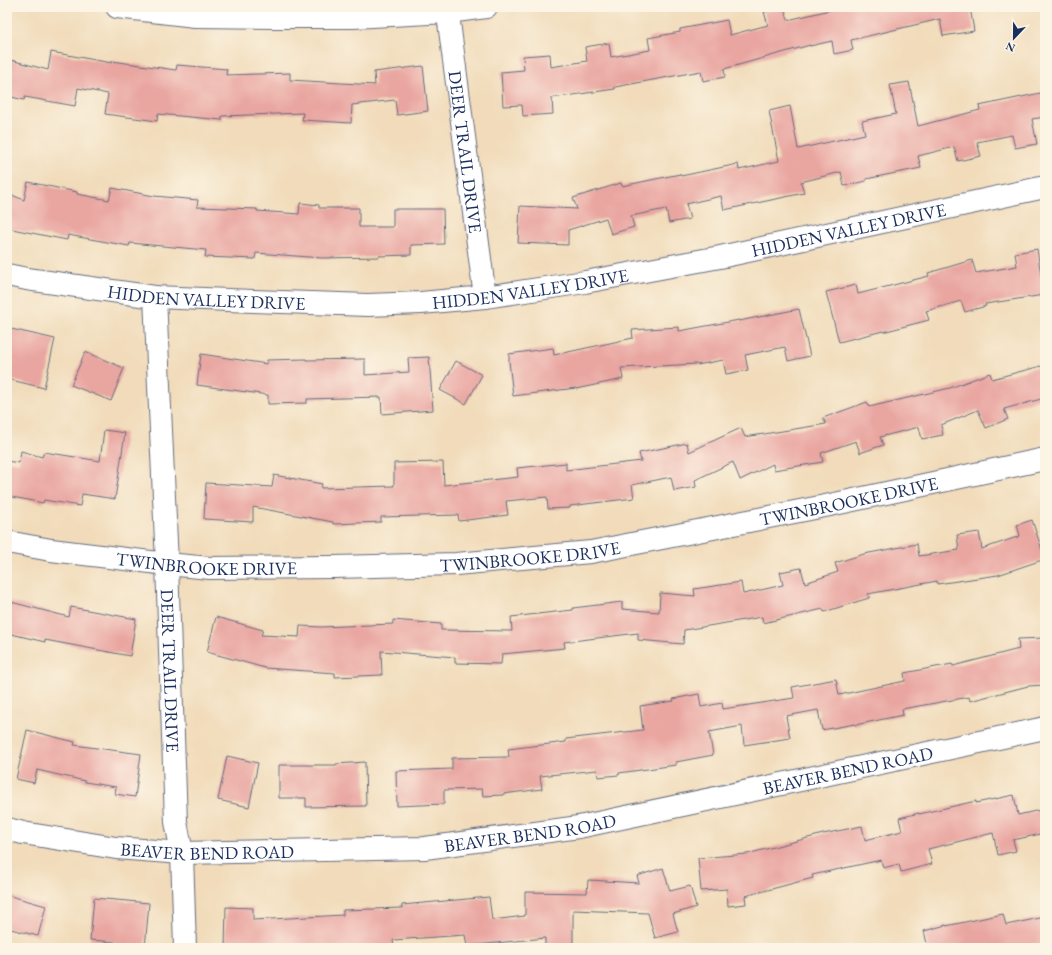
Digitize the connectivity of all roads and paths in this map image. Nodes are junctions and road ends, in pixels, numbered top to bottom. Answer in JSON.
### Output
{"nodes":[{"id":1,"x":117,"y":7,"type":"edge"},
{"id":2,"x":486,"y":7,"type":"edge"},
{"id":3,"x":448,"y":10,"type":"edge"},
{"id":4,"x":1045,"y":187,"type":"edge"},
{"id":5,"x":7,"y":275,"type":"edge"},
{"id":6,"x":485,"y":296,"type":"junction"},
{"id":7,"x":155,"y":297,"type":"junction"},
{"id":8,"x":1045,"y":459,"type":"edge"},
{"id":9,"x":7,"y":542,"type":"edge"},
{"id":10,"x":167,"y":564,"type":"junction"},
{"id":11,"x":1045,"y":728,"type":"edge"},
{"id":12,"x":7,"y":829,"type":"edge"},
{"id":13,"x":182,"y":853,"type":"junction"},
{"id":14,"x":185,"y":948,"type":"edge"}],
"edges":[{"from":1,"to":3,"type":"street"},
{"from":2,"to":3,"type":"street"},
{"from":3,"to":6,"type":"street","name":"DEER TRAIL DRIVE"},
{"from":4,"to":6,"type":"street","name":"HIDDEN VALLEY DRIVE"},
{"from":5,"to":7,"type":"street","name":"HIDDEN VALLEY DRIVE"},
{"from":6,"to":7,"type":"street","name":"HIDDEN VALLEY DRIVE"},
{"from":7,"to":10,"type":"street","name":"DEER TRAIL DRIVE"},
{"from":8,"to":10,"type":"street","name":"TWINBROOKE DRIVE"},
{"from":9,"to":10,"type":"street","name":"TWINBROOKE DRIVE"},
{"from":10,"to":13,"type":"street","name":"DEER TRAIL DRIVE"},
{"from":11,"to":13,"type":"street","name":"BEAVER BEND ROAD"},
{"from":12,"to":13,"type":"street","name":"BEAVER BEND ROAD"},
{"from":13,"to":14,"type":"street","name":"DEER TRAIL DRIVE"}]}
